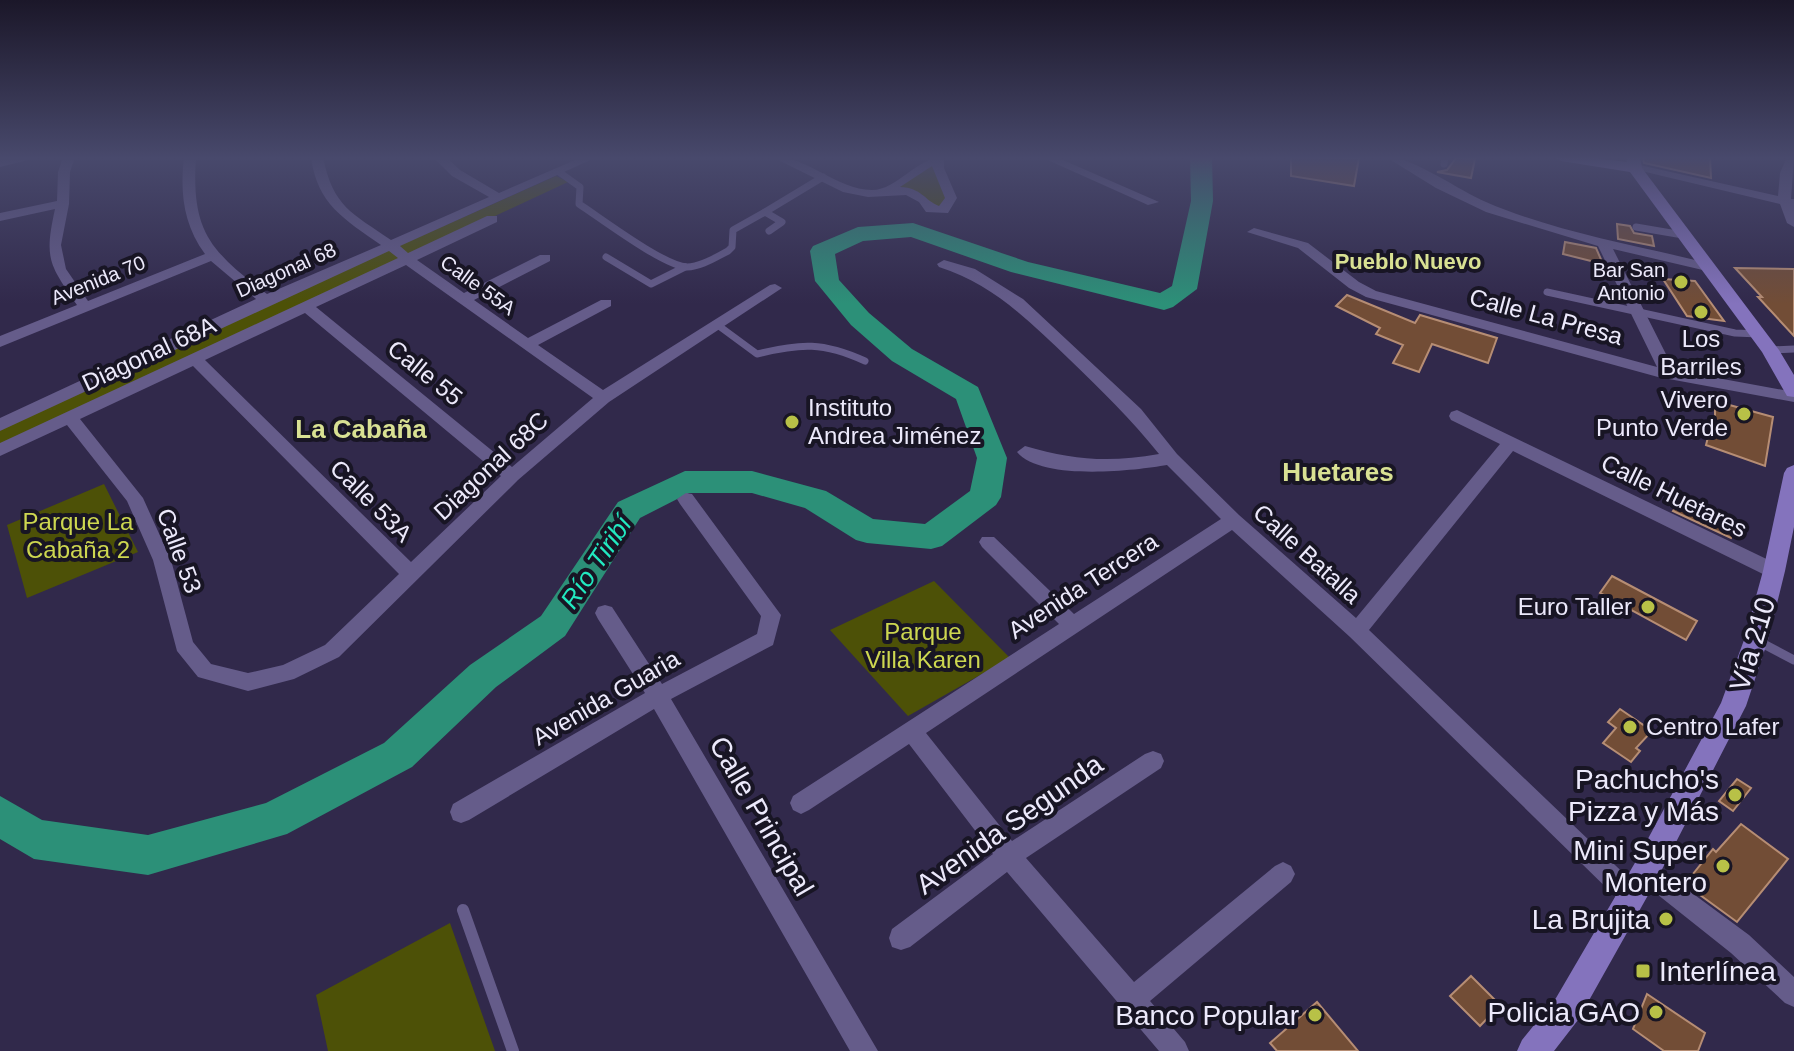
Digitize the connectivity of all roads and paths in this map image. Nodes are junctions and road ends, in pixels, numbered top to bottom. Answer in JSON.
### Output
{"nodes":[{"id":1,"x":53,"y":206,"type":"edge"},
{"id":2,"x":63,"y":206,"type":"edge"},
{"id":3,"x":188,"y":206,"type":"edge"},
{"id":4,"x":338,"y":206,"type":"edge"},
{"id":5,"x":478,"y":206,"type":"edge"},
{"id":6,"x":582,"y":206,"type":"edge"},
{"id":7,"x":775,"y":206,"type":"edge"},
{"id":8,"x":929,"y":206,"type":"edge"},
{"id":9,"x":946,"y":206,"type":"edge"},
{"id":10,"x":1485,"y":206,"type":"edge"},
{"id":11,"x":1664,"y":206,"type":"edge"},
{"id":12,"x":765,"y":212,"type":"junction"},
{"id":13,"x":0,"y":217,"type":"edge"},
{"id":14,"x":492,"y":219,"type":"dead end"},
{"id":15,"x":1636,"y":227,"type":"dead end"},
{"id":16,"x":769,"y":231,"type":"dead end"},
{"id":17,"x":1254,"y":232,"type":"dead end"},
{"id":18,"x":1683,"y":235,"type":"junction"},
{"id":19,"x":1603,"y":243,"type":"junction"},
{"id":20,"x":392,"y":244,"type":"junction"},
{"id":21,"x":211,"y":256,"type":"junction"},
{"id":22,"x":606,"y":257,"type":"dead end"},
{"id":23,"x":545,"y":258,"type":"dead end"},
{"id":24,"x":408,"y":260,"type":"junction"},
{"id":25,"x":944,"y":264,"type":"dead end"},
{"id":26,"x":685,"y":267,"type":"junction"},
{"id":27,"x":1707,"y":267,"type":"junction"},
{"id":28,"x":775,"y":288,"type":"dead end"},
{"id":29,"x":1547,"y":292,"type":"dead end"},
{"id":30,"x":464,"y":299,"type":"junction"},
{"id":31,"x":266,"y":300,"type":"junction"},
{"id":32,"x":606,"y":303,"type":"dead end"},
{"id":33,"x":85,"y":307,"type":"junction"},
{"id":34,"x":307,"y":307,"type":"junction"},
{"id":35,"x":1638,"y":313,"type":"junction"},
{"id":36,"x":719,"y":326,"type":"junction"},
{"id":37,"x":1759,"y":334,"type":"junction"},
{"id":38,"x":0,"y":342,"type":"edge"},
{"id":39,"x":527,"y":345,"type":"junction"},
{"id":40,"x":1794,"y":349,"type":"edge"},
{"id":41,"x":1770,"y":350,"type":"junction"},
{"id":42,"x":195,"y":359,"type":"junction"},
{"id":43,"x":865,"y":361,"type":"dead end"},
{"id":44,"x":1668,"y":374,"type":"junction"},
{"id":45,"x":1794,"y":394,"type":"edge"},
{"id":46,"x":603,"y":398,"type":"junction"},
{"id":47,"x":1457,"y":416,"type":"dead end"},
{"id":48,"x":70,"y":417,"type":"junction"},
{"id":49,"x":0,"y":425,"type":"edge"},
{"id":50,"x":1510,"y":443,"type":"junction"},
{"id":51,"x":0,"y":450,"type":"edge"},
{"id":52,"x":1025,"y":452,"type":"dead end"},
{"id":53,"x":1171,"y":458,"type":"junction"},
{"id":54,"x":1794,"y":473,"type":"edge"},
{"id":55,"x":512,"y":476,"type":"junction"},
{"id":56,"x":686,"y":499,"type":"dead end"},
{"id":57,"x":1233,"y":520,"type":"junction"},
{"id":58,"x":988,"y":542,"type":"dead end"},
{"id":59,"x":1774,"y":571,"type":"junction"},
{"id":60,"x":412,"y":575,"type":"junction"},
{"id":61,"x":605,"y":613,"type":"dead end"},
{"id":62,"x":1072,"y":624,"type":"junction"},
{"id":63,"x":1357,"y":631,"type":"junction"},
{"id":64,"x":1756,"y":640,"type":"junction"},
{"id":65,"x":1794,"y":660,"type":"edge"},
{"id":66,"x":248,"y":682,"type":"joint"},
{"id":67,"x":658,"y":696,"type":"junction"},
{"id":68,"x":911,"y":731,"type":"junction"},
{"id":69,"x":1153,"y":761,"type":"dead end"},
{"id":70,"x":801,"y":803,"type":"dead end"},
{"id":71,"x":461,"y":812,"type":"dead end"},
{"id":72,"x":1009,"y":856,"type":"junction"},
{"id":73,"x":1646,"y":871,"type":"junction"},
{"id":74,"x":1283,"y":874,"type":"dead end"},
{"id":75,"x":1630,"y":895,"type":"junction"},
{"id":76,"x":463,"y":910,"type":"dead end"},
{"id":77,"x":901,"y":938,"type":"dead end"},
{"id":78,"x":1794,"y":994,"type":"edge"},
{"id":79,"x":1133,"y":999,"type":"junction"},
{"id":80,"x":513,"y":1051,"type":"edge"},
{"id":81,"x":865,"y":1051,"type":"edge"},
{"id":82,"x":1176,"y":1051,"type":"edge"},
{"id":83,"x":1533,"y":1051,"type":"edge"}],
"edges":[{"from":1,"to":13,"type":"street"},
{"from":2,"to":33,"type":"street"},
{"from":3,"to":21,"type":"street"},
{"from":4,"to":20,"type":"street","name":"Calle 55A"},
{"from":5,"to":20,"type":"street","name":"Diagonal 68"},
{"from":6,"to":26,"type":"lane"},
{"from":7,"to":12,"type":"lane"},
{"from":8,"to":9,"type":"street"},
{"from":10,"to":19,"type":"street"},
{"from":11,"to":18,"type":"main road"},
{"from":12,"to":16,"type":"lane"},
{"from":12,"to":26,"type":"lane"},
{"from":14,"to":24,"type":"street","name":"Diagonal 68A"},
{"from":15,"to":18,"type":"lane"},
{"from":17,"to":44,"type":"street","name":"Calle La Presa"},
{"from":18,"to":27,"type":"main road"},
{"from":19,"to":27,"type":"street"},
{"from":19,"to":35,"type":"street"},
{"from":20,"to":24,"type":"street","name":"Calle 55A"},
{"from":20,"to":31,"type":"street","name":"Diagonal 68"},
{"from":21,"to":31,"type":"street"},
{"from":21,"to":33,"type":"street","name":"Avenida 70"},
{"from":22,"to":26,"type":"lane"},
{"from":23,"to":30,"type":"street"},
{"from":24,"to":30,"type":"street","name":"Calle 55A"},
{"from":24,"to":34,"type":"street","name":"Diagonal 68A"},
{"from":25,"to":53,"type":"street","name":"Calle Batalla"},
{"from":27,"to":37,"type":"main road"},
{"from":28,"to":36,"type":"street","name":"Diagonal 68C"},
{"from":29,"to":35,"type":"lane"},
{"from":30,"to":39,"type":"street","name":"Calle 55A"},
{"from":31,"to":49,"type":"street","name":"Diagonal 68"},
{"from":32,"to":39,"type":"street"},
{"from":33,"to":38,"type":"street","name":"Avenida 70"},
{"from":34,"to":42,"type":"street","name":"Diagonal 68A"},
{"from":34,"to":55,"type":"street","name":"Calle 55"},
{"from":35,"to":37,"type":"lane"},
{"from":35,"to":44,"type":"street"},
{"from":36,"to":43,"type":"lane"},
{"from":36,"to":46,"type":"street","name":"Diagonal 68C"},
{"from":37,"to":41,"type":"main road"},
{"from":39,"to":46,"type":"street","name":"Calle 55A"},
{"from":40,"to":41,"type":"lane"},
{"from":41,"to":45,"type":"main road"},
{"from":42,"to":48,"type":"street","name":"Diagonal 68A"},
{"from":42,"to":60,"type":"street","name":"Calle 53A"},
{"from":44,"to":45,"type":"street","name":"Calle La Presa"},
{"from":46,"to":55,"type":"street","name":"Diagonal 68C"},
{"from":47,"to":50,"type":"street","name":"Calle Huetares"},
{"from":48,"to":51,"type":"street","name":"Diagonal 68A"},
{"from":48,"to":66,"type":"street","name":"Calle 53"},
{"from":50,"to":59,"type":"street","name":"Calle Huetares"},
{"from":50,"to":63,"type":"street"},
{"from":52,"to":53,"type":"street"},
{"from":53,"to":57,"type":"street","name":"Calle Batalla"},
{"from":54,"to":59,"type":"main road","name":"Vía 210"},
{"from":55,"to":60,"type":"street","name":"Diagonal 68C"},
{"from":56,"to":67,"type":"street","name":"Avenida Guaria"},
{"from":57,"to":62,"type":"street","name":"Avenida Tercera"},
{"from":57,"to":63,"type":"street","name":"Calle Batalla"},
{"from":58,"to":62,"type":"street"},
{"from":59,"to":64,"type":"main road","name":"Vía 210"},
{"from":60,"to":66,"type":"street","name":"Diagonal 68C"},
{"from":61,"to":67,"type":"street","name":"Calle Principal"},
{"from":62,"to":68,"type":"street","name":"Avenida Tercera"},
{"from":63,"to":75,"type":"street","name":"Calle Batalla"},
{"from":64,"to":65,"type":"lane"},
{"from":64,"to":73,"type":"main road","name":"Vía 210"},
{"from":67,"to":71,"type":"street","name":"Avenida Guaria"},
{"from":67,"to":81,"type":"street","name":"Calle Principal"},
{"from":68,"to":70,"type":"street","name":"Avenida Tercera"},
{"from":68,"to":72,"type":"street"},
{"from":69,"to":72,"type":"street","name":"Avenida Segunda"},
{"from":72,"to":77,"type":"street","name":"Avenida Segunda"},
{"from":72,"to":79,"type":"street"},
{"from":73,"to":75,"type":"main road","name":"Vía 210"},
{"from":73,"to":78,"type":"street"},
{"from":74,"to":79,"type":"street"},
{"from":75,"to":83,"type":"main road","name":"Vía 210"},
{"from":76,"to":80,"type":"lane"},
{"from":79,"to":82,"type":"street"}]}
